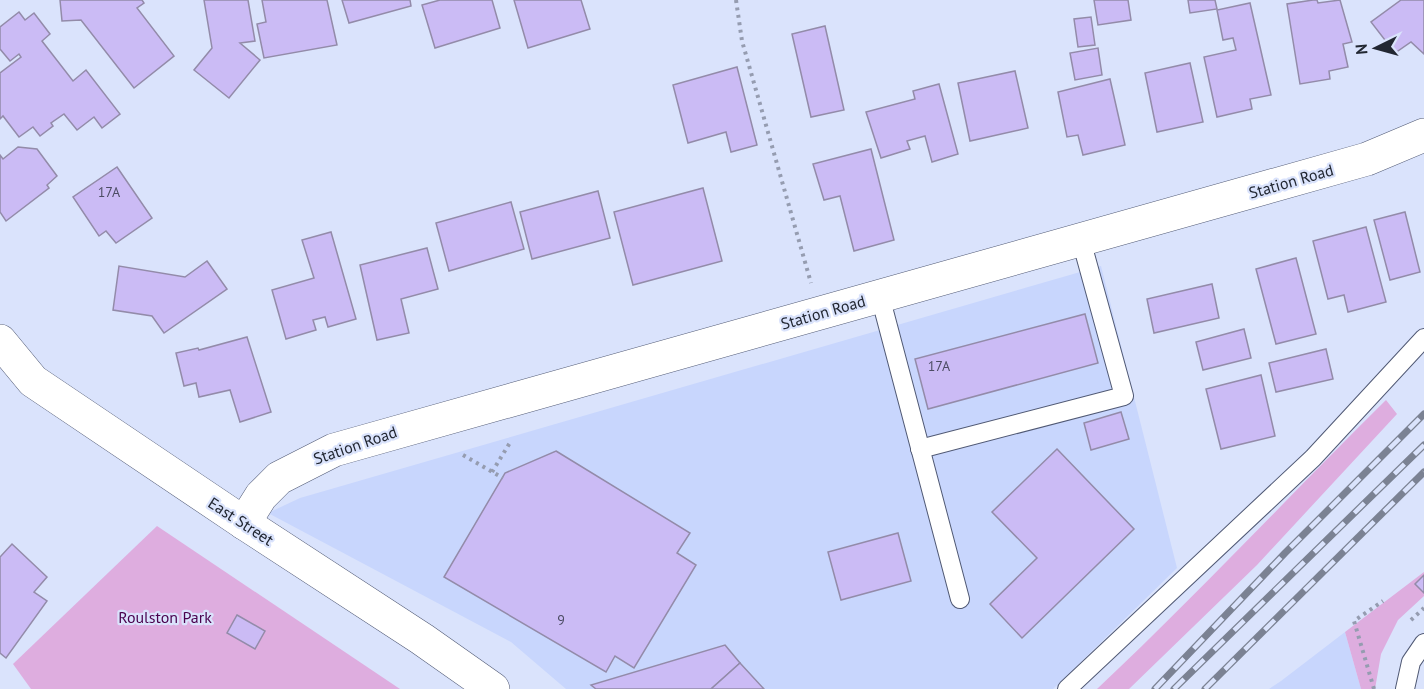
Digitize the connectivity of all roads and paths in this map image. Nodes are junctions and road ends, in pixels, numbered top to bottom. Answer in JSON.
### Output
{"nodes":[{"id":1,"x":735,"y":0,"type":"edge"},
{"id":2,"x":1424,"y":135,"type":"edge"},
{"id":3,"x":1081,"y":240,"type":"junction"},
{"id":4,"x":880,"y":296,"type":"junction"},
{"id":5,"x":819,"y":313,"type":"junction"},
{"id":6,"x":1424,"y":338,"type":"edge"},
{"id":7,"x":0,"y":341,"type":"edge"},
{"id":8,"x":511,"y":441,"type":"dead end"},
{"id":9,"x":920,"y":449,"type":"junction"},
{"id":10,"x":463,"y":454,"type":"dead end"},
{"id":11,"x":492,"y":472,"type":"junction"},
{"id":12,"x":502,"y":478,"type":"dead end"},
{"id":13,"x":244,"y":523,"type":"junction"},
{"id":14,"x":960,"y":599,"type":"dead end"},
{"id":15,"x":1383,"y":601,"type":"dead end"},
{"id":16,"x":1424,"y":643,"type":"edge"},
{"id":17,"x":493,"y":689,"type":"edge"},
{"id":18,"x":1067,"y":689,"type":"edge"},
{"id":19,"x":1374,"y":689,"type":"edge"},
{"id":20,"x":1405,"y":689,"type":"edge"}],
"edges":[{"from":1,"to":5,"type":"path"},
{"from":2,"to":3,"type":"street","name":"Station Road"},
{"from":3,"to":4,"type":"street","name":"Station Road"},
{"from":3,"to":9,"type":"lane"},
{"from":4,"to":5,"type":"street","name":"Station Road"},
{"from":4,"to":9,"type":"lane"},
{"from":5,"to":13,"type":"street","name":"Station Road"},
{"from":6,"to":18,"type":"lane"},
{"from":7,"to":13,"type":"street","name":"East Street"},
{"from":8,"to":11,"type":"path"},
{"from":9,"to":14,"type":"lane"},
{"from":10,"to":11,"type":"path"},
{"from":11,"to":12,"type":"path"},
{"from":13,"to":17,"type":"street","name":"East Street"},
{"from":15,"to":19,"type":"path"},
{"from":16,"to":20,"type":"lane"}]}
